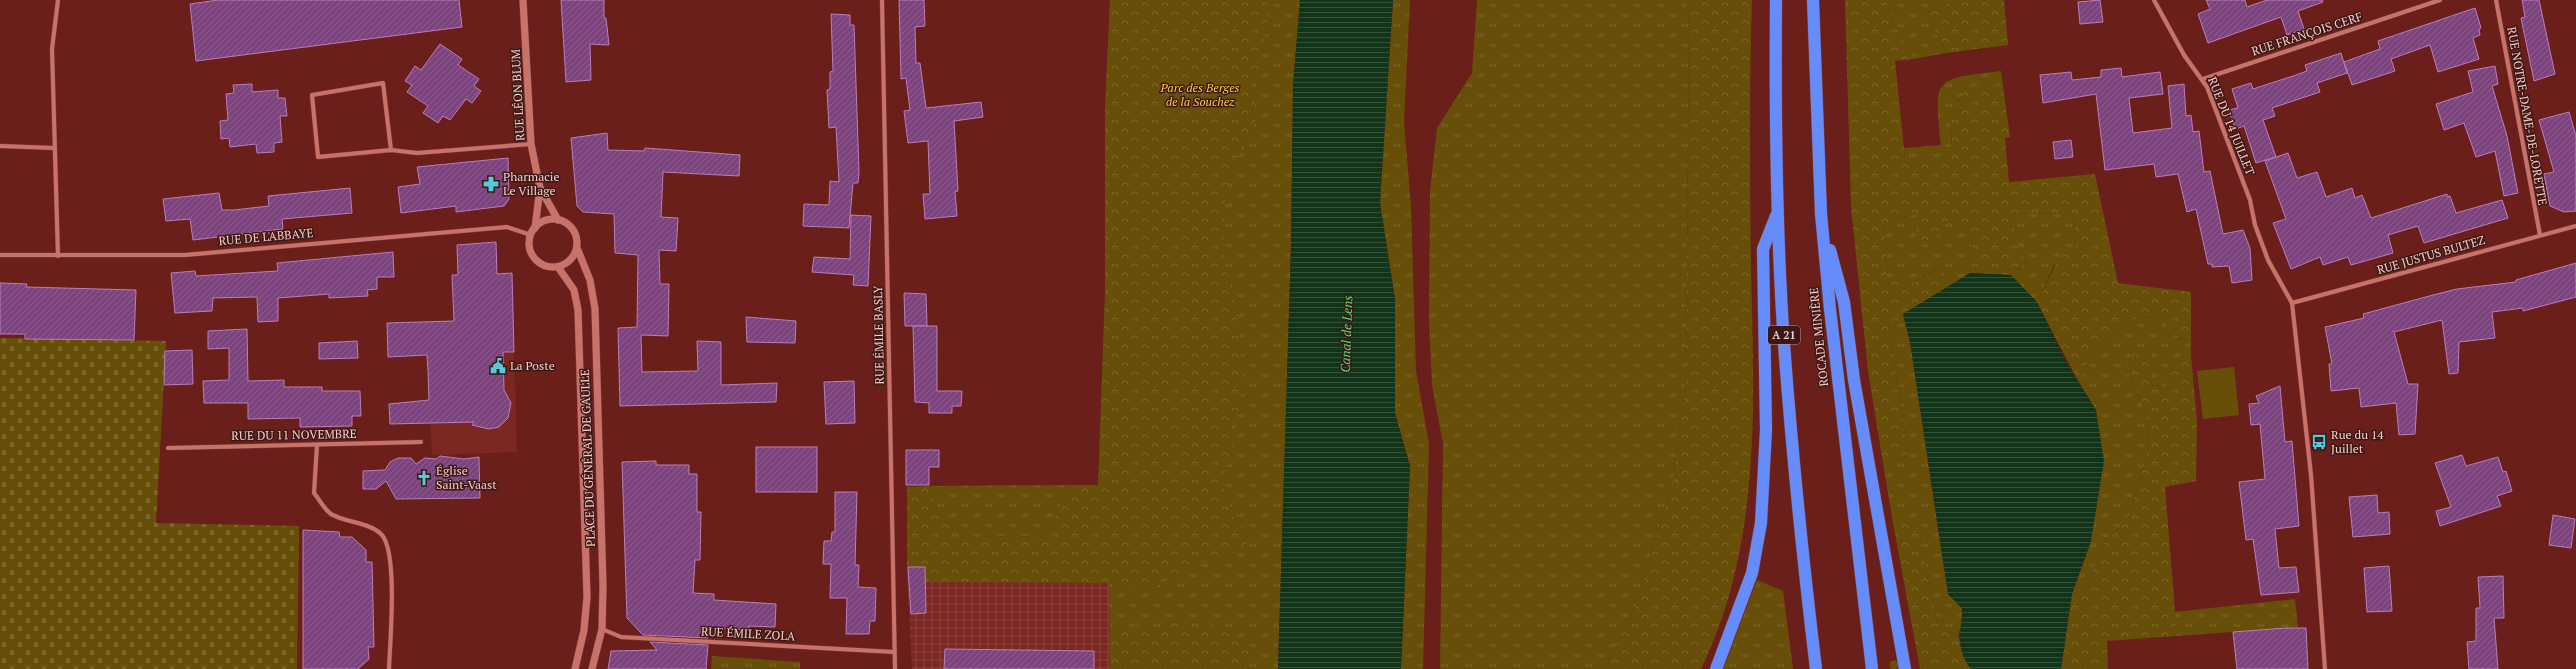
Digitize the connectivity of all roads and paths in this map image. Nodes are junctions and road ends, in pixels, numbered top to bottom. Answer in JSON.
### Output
{"nodes":[{"id":1,"x":58,"y":0,"type":"edge"},
{"id":2,"x":524,"y":0,"type":"edge"},
{"id":3,"x":882,"y":0,"type":"edge"},
{"id":4,"x":1776,"y":0,"type":"edge"},
{"id":5,"x":1813,"y":0,"type":"edge"},
{"id":6,"x":2154,"y":0,"type":"edge"},
{"id":7,"x":2440,"y":0,"type":"edge"},
{"id":8,"x":2496,"y":0,"type":"edge"},
{"id":9,"x":2204,"y":79,"type":"junction"},
{"id":10,"x":531,"y":144,"type":"junction"},
{"id":11,"x":0,"y":146,"type":"edge"},
{"id":12,"x":54,"y":148,"type":"junction"},
{"id":13,"x":391,"y":150,"type":"junction"},
{"id":14,"x":540,"y":188,"type":"junction"},
{"id":15,"x":1778,"y":211,"type":"junction"},
{"id":16,"x":1821,"y":214,"type":"junction"},
{"id":17,"x":558,"y":220,"type":"junction"},
{"id":18,"x":2576,"y":226,"type":"edge"},
{"id":19,"x":533,"y":231,"type":"junction"},
{"id":20,"x":2540,"y":234,"type":"junction"},
{"id":21,"x":577,"y":248,"type":"junction"},
{"id":22,"x":0,"y":255,"type":"edge"},
{"id":23,"x":58,"y":256,"type":"junction"},
{"id":24,"x":558,"y":267,"type":"junction"},
{"id":25,"x":2292,"y":303,"type":"junction"},
{"id":26,"x":421,"y":442,"type":"dead end"},
{"id":27,"x":317,"y":444,"type":"junction"},
{"id":28,"x":168,"y":448,"type":"dead end"},
{"id":29,"x":602,"y":629,"type":"junction"},
{"id":30,"x":894,"y":652,"type":"junction"},
{"id":31,"x":389,"y":669,"type":"edge"},
{"id":32,"x":575,"y":669,"type":"edge"},
{"id":33,"x":592,"y":669,"type":"edge"},
{"id":34,"x":895,"y":669,"type":"edge"},
{"id":35,"x":1716,"y":669,"type":"edge"},
{"id":36,"x":1816,"y":669,"type":"edge"},
{"id":37,"x":1872,"y":669,"type":"edge"},
{"id":38,"x":1905,"y":669,"type":"edge"},
{"id":39,"x":2325,"y":669,"type":"edge"}],
"edges":[{"from":1,"to":12,"type":"street"},
{"from":2,"to":10,"type":"street","name":"RUE LÉON BLUM"},
{"from":3,"to":30,"type":"street","name":"RUE ÉMILE BASLY"},
{"from":4,"to":15,"type":"highway","number":"A 21"},
{"from":5,"to":16,"type":"highway","name":"ROCADE MINIÈRE"},
{"from":6,"to":9,"type":"street","name":"RUE DU 14 JUILLET"},
{"from":7,"to":9,"type":"street","name":"RUE FRANÇOIS CERF"},
{"from":8,"to":20,"type":"street","name":"RUE NOTRE-DAME-DE-LORETTE"},
{"from":9,"to":25,"type":"street","name":"RUE DU 14 JUILLET"},
{"from":10,"to":13,"type":"street"},
{"from":10,"to":14,"type":"street","name":"RUE LÉON BLUM"},
{"from":11,"to":12,"type":"street"},
{"from":12,"to":23,"type":"street"},
{"from":13,"to":13,"type":"street"},
{"from":14,"to":17,"type":"street","name":"RUE LÉON BLUM"},
{"from":14,"to":19,"type":"street","name":"RUE LÉON BLUM"},
{"from":15,"to":35,"type":"highway"},
{"from":15,"to":36,"type":"highway","number":"A 21"},
{"from":16,"to":37,"type":"highway","name":"ROCADE MINIÈRE"},
{"from":16,"to":38,"type":"highway"},
{"from":17,"to":19,"type":"street"},
{"from":17,"to":21,"type":"street"},
{"from":18,"to":20,"type":"street","name":"RUE JUSTUS BULTEZ"},
{"from":19,"to":23,"type":"street","name":"RUE DE L'ABBAYE"},
{"from":19,"to":24,"type":"street"},
{"from":20,"to":25,"type":"street","name":"RUE JUSTUS BULTEZ"},
{"from":21,"to":24,"type":"street"},
{"from":21,"to":29,"type":"street","name":"PLACE DU GÉNÉRAL DE GAULLE"},
{"from":22,"to":23,"type":"street","name":"RUE DE L'ABBAYE"},
{"from":24,"to":32,"type":"street","name":"PLACE DU GÉNÉRAL DE GAULLE"},
{"from":25,"to":39,"type":"street","name":"RUE DU 14 JUILLET"},
{"from":26,"to":27,"type":"street","name":"RUE DU 11 NOVEMBRE"},
{"from":27,"to":28,"type":"street","name":"RUE DU 11 NOVEMBRE"},
{"from":27,"to":31,"type":"street"},
{"from":29,"to":30,"type":"street","name":"RUE ÉMILE ZOLA"},
{"from":29,"to":33,"type":"street","name":"PLACE DU GÉNÉRAL DE GAULLE"},
{"from":30,"to":34,"type":"street","name":"RUE ÉMILE BASLY"}]}
